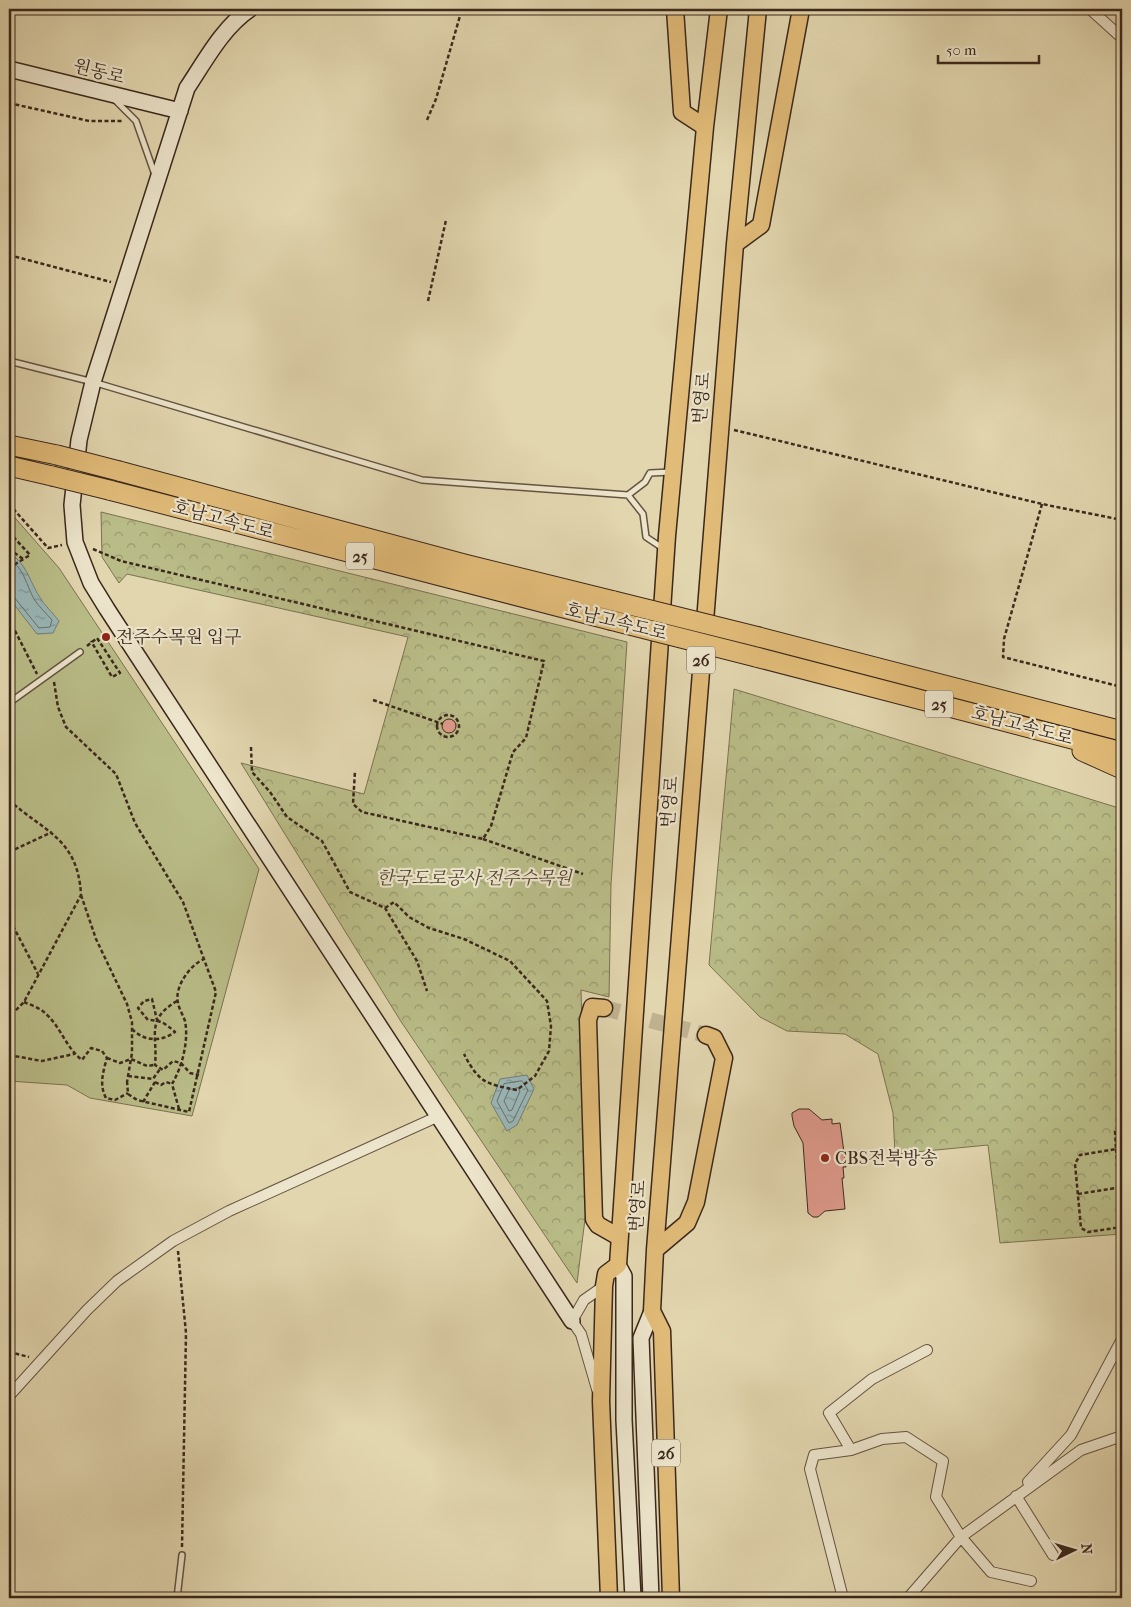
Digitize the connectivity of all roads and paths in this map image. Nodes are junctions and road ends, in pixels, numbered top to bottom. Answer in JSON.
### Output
{"nodes":[{"id":1,"x":250,"y":9,"type":"edge"},
{"id":2,"x":462,"y":9,"type":"edge"},
{"id":3,"x":675,"y":9,"type":"edge"},
{"id":4,"x":719,"y":9,"type":"edge"},
{"id":5,"x":758,"y":9,"type":"edge"},
{"id":6,"x":801,"y":9,"type":"edge"},
{"id":7,"x":1090,"y":9,"type":"edge"},
{"id":8,"x":1122,"y":38,"type":"edge"},
{"id":9,"x":9,"y":69,"type":"edge"},
{"id":10,"x":107,"y":93,"type":"junction"},
{"id":11,"x":9,"y":103,"type":"edge"},
{"id":12,"x":180,"y":111,"type":"junction"},
{"id":13,"x":427,"y":120,"type":"dead end"},
{"id":14,"x":136,"y":121,"type":"junction"},
{"id":15,"x":704,"y":127,"type":"junction"},
{"id":16,"x":157,"y":183,"type":"junction"},
{"id":17,"x":446,"y":220,"type":"dead end"},
{"id":18,"x":735,"y":244,"type":"junction"},
{"id":19,"x":9,"y":255,"type":"edge"},
{"id":20,"x":124,"y":286,"type":"junction"},
{"id":21,"x":428,"y":301,"type":"dead end"},
{"id":22,"x":9,"y":360,"type":"edge"},
{"id":23,"x":93,"y":382,"type":"junction"},
{"id":24,"x":720,"y":427,"type":"junction"},
{"id":25,"x":9,"y":445,"type":"edge"},
{"id":26,"x":9,"y":466,"type":"edge"},
{"id":27,"x":673,"y":472,"type":"junction"},
{"id":28,"x":628,"y":495,"type":"junction"},
{"id":29,"x":9,"y":504,"type":"edge"},
{"id":30,"x":1042,"y":504,"type":"junction"},
{"id":31,"x":1122,"y":520,"type":"edge"},
{"id":32,"x":9,"y":532,"type":"edge"},
{"id":33,"x":81,"y":545,"type":"junction"},
{"id":34,"x":9,"y":549,"type":"edge"},
{"id":35,"x":666,"y":550,"type":"junction"},
{"id":36,"x":91,"y":556,"type":"dead end"},
{"id":37,"x":23,"y":560,"type":"junction"},
{"id":38,"x":9,"y":573,"type":"edge"},
{"id":39,"x":9,"y":619,"type":"edge"},
{"id":40,"x":91,"y":642,"type":"junction"},
{"id":41,"x":80,"y":652,"type":"joint"},
{"id":42,"x":50,"y":675,"type":"junction"},
{"id":43,"x":41,"y":682,"type":"junction"},
{"id":44,"x":1122,"y":687,"type":"edge"},
{"id":45,"x":373,"y":700,"type":"dead end"},
{"id":46,"x":9,"y":703,"type":"edge"},
{"id":47,"x":438,"y":722,"type":"junction"},
{"id":48,"x":442,"y":724,"type":"dead end"},
{"id":49,"x":1122,"y":731,"type":"edge"},
{"id":50,"x":1061,"y":736,"type":"junction"},
{"id":51,"x":251,"y":747,"type":"dead end"},
{"id":52,"x":1122,"y":752,"type":"edge"},
{"id":53,"x":1122,"y":769,"type":"edge"},
{"id":54,"x":355,"y":771,"type":"dead end"},
{"id":55,"x":9,"y":800,"type":"edge"},
{"id":56,"x":52,"y":832,"type":"junction"},
{"id":57,"x":483,"y":839,"type":"junction"},
{"id":58,"x":9,"y":852,"type":"edge"},
{"id":59,"x":584,"y":874,"type":"dead end"},
{"id":60,"x":81,"y":894,"type":"junction"},
{"id":61,"x":385,"y":908,"type":"junction"},
{"id":62,"x":9,"y":916,"type":"edge"},
{"id":63,"x":10,"y":923,"type":"edge"},
{"id":64,"x":204,"y":959,"type":"junction"},
{"id":65,"x":38,"y":975,"type":"junction"},
{"id":66,"x":427,"y":991,"type":"dead end"},
{"id":67,"x":177,"y":1001,"type":"junction"},
{"id":68,"x":24,"y":1002,"type":"junction"},
{"id":69,"x":604,"y":1008,"type":"dead end"},
{"id":70,"x":9,"y":1017,"type":"edge"},
{"id":71,"x":157,"y":1020,"type":"junction"},
{"id":72,"x":132,"y":1029,"type":"junction"},
{"id":73,"x":706,"y":1035,"type":"tunnel mouth"},
{"id":74,"x":155,"y":1040,"type":"junction"},
{"id":75,"x":74,"y":1054,"type":"junction"},
{"id":76,"x":464,"y":1054,"type":"dead end"},
{"id":77,"x":9,"y":1055,"type":"edge"},
{"id":78,"x":106,"y":1058,"type":"junction"},
{"id":79,"x":131,"y":1059,"type":"junction"},
{"id":80,"x":181,"y":1063,"type":"junction"},
{"id":81,"x":155,"y":1065,"type":"junction"},
{"id":82,"x":160,"y":1069,"type":"junction"},
{"id":83,"x":199,"y":1075,"type":"junction"},
{"id":84,"x":128,"y":1076,"type":"junction"},
{"id":85,"x":154,"y":1081,"type":"junction"},
{"id":86,"x":172,"y":1084,"type":"junction"},
{"id":87,"x":128,"y":1094,"type":"junction"},
{"id":88,"x":143,"y":1102,"type":"junction"},
{"id":89,"x":179,"y":1110,"type":"junction"},
{"id":90,"x":439,"y":1116,"type":"junction"},
{"id":91,"x":1122,"y":1120,"type":"edge"},
{"id":92,"x":1116,"y":1149,"type":"junction"},
{"id":93,"x":1121,"y":1187,"type":"edge"},
{"id":94,"x":1078,"y":1194,"type":"junction"},
{"id":95,"x":1122,"y":1214,"type":"edge"},
{"id":96,"x":1122,"y":1227,"type":"edge"},
{"id":97,"x":619,"y":1237,"type":"junction"},
{"id":98,"x":175,"y":1240,"type":"junction"},
{"id":99,"x":655,"y":1250,"type":"junction"},
{"id":100,"x":618,"y":1265,"type":"junction"},
{"id":101,"x":604,"y":1286,"type":"junction"},
{"id":102,"x":652,"y":1311,"type":"junction"},
{"id":103,"x":572,"y":1321,"type":"junction"},
{"id":104,"x":1122,"y":1339,"type":"edge"},
{"id":105,"x":927,"y":1350,"type":"dead end"},
{"id":106,"x":9,"y":1352,"type":"edge"},
{"id":107,"x":39,"y":1363,"type":"junction"},
{"id":108,"x":9,"y":1396,"type":"edge"},
{"id":109,"x":601,"y":1401,"type":"junction"},
{"id":110,"x":1122,"y":1436,"type":"edge"},
{"id":111,"x":851,"y":1450,"type":"junction"},
{"id":112,"x":1016,"y":1496,"type":"junction"},
{"id":113,"x":961,"y":1537,"type":"junction"},
{"id":114,"x":182,"y":1555,"type":"joint"},
{"id":115,"x":1053,"y":1555,"type":"dead end"},
{"id":116,"x":1031,"y":1581,"type":"dead end"},
{"id":117,"x":177,"y":1598,"type":"edge"},
{"id":118,"x":608,"y":1598,"type":"edge"},
{"id":119,"x":633,"y":1598,"type":"edge"},
{"id":120,"x":651,"y":1598,"type":"edge"},
{"id":121,"x":672,"y":1598,"type":"edge"},
{"id":122,"x":843,"y":1598,"type":"edge"},
{"id":123,"x":908,"y":1598,"type":"edge"}],
"edges":[{"from":1,"to":12,"type":"street"},
{"from":2,"to":13,"type":"path"},
{"from":3,"to":15,"type":"main road"},
{"from":4,"to":15,"type":"main road","name":"번영로"},
{"from":5,"to":18,"type":"main road","name":"번영로","number":"26"},
{"from":6,"to":18,"type":"main road"},
{"from":7,"to":8,"type":"street"},
{"from":9,"to":10,"type":"street","name":"원동로"},
{"from":10,"to":12,"type":"street","name":"원동로"},
{"from":10,"to":14,"type":"lane"},
{"from":11,"to":14,"type":"path"},
{"from":12,"to":16,"type":"street"},
{"from":14,"to":16,"type":"lane"},
{"from":15,"to":27,"type":"main road","name":"번영로"},
{"from":16,"to":20,"type":"street"},
{"from":17,"to":21,"type":"path"},
{"from":18,"to":24,"type":"main road","name":"번영로","number":"26"},
{"from":19,"to":20,"type":"path"},
{"from":20,"to":23,"type":"street"},
{"from":22,"to":23,"type":"lane"},
{"from":23,"to":28,"type":"lane"},
{"from":23,"to":33,"type":"street"},
{"from":24,"to":30,"type":"path"},
{"from":24,"to":99,"type":"main road","name":"번영로","number":"26"},
{"from":25,"to":49,"type":"highway","name":"호남고속도로","number":"25","bridge":true},
{"from":26,"to":50,"type":"highway","name":"호남고속도로","number":"25","bridge":true},
{"from":27,"to":28,"type":"lane"},
{"from":27,"to":35,"type":"main road","name":"번영로"},
{"from":28,"to":35,"type":"lane"},
{"from":29,"to":33,"type":"path"},
{"from":30,"to":31,"type":"path"},
{"from":30,"to":44,"type":"path"},
{"from":32,"to":37,"type":"path"},
{"from":33,"to":36,"type":"path"},
{"from":33,"to":57,"type":"path"},
{"from":33,"to":90,"type":"street"},
{"from":34,"to":37,"type":"path"},
{"from":35,"to":97,"type":"main road","name":"번영로"},
{"from":37,"to":38,"type":"path"},
{"from":39,"to":43,"type":"path"},
{"from":40,"to":40,"type":"path"},
{"from":40,"to":41,"type":"path"},
{"from":41,"to":42,"type":"lane"},
{"from":42,"to":43,"type":"lane"},
{"from":42,"to":64,"type":"path"},
{"from":43,"to":46,"type":"lane"},
{"from":45,"to":47,"type":"path"},
{"from":47,"to":47,"type":"path"},
{"from":47,"to":48,"type":"path"},
{"from":50,"to":52,"type":"highway","name":"호남고속도로","number":"25"},
{"from":50,"to":53,"type":"highway"},
{"from":51,"to":61,"type":"path"},
{"from":54,"to":57,"type":"path"},
{"from":55,"to":56,"type":"path"},
{"from":56,"to":58,"type":"path"},
{"from":56,"to":60,"type":"path"},
{"from":57,"to":59,"type":"path"},
{"from":60,"to":65,"type":"path"},
{"from":60,"to":72,"type":"path"},
{"from":61,"to":66,"type":"path"},
{"from":61,"to":76,"type":"path"},
{"from":62,"to":63,"type":"path"},
{"from":63,"to":65,"type":"path"},
{"from":64,"to":67,"type":"path"},
{"from":64,"to":83,"type":"path"},
{"from":65,"to":68,"type":"path"},
{"from":67,"to":71,"type":"path"},
{"from":67,"to":80,"type":"path"},
{"from":68,"to":70,"type":"path"},
{"from":68,"to":75,"type":"path"},
{"from":69,"to":97,"type":"main road"},
{"from":71,"to":71,"type":"path"},
{"from":71,"to":74,"type":"path"},
{"from":71,"to":74,"type":"path"},
{"from":72,"to":74,"type":"path"},
{"from":72,"to":79,"type":"path"},
{"from":73,"to":99,"type":"main road"},
{"from":74,"to":81,"type":"path"},
{"from":75,"to":77,"type":"path"},
{"from":75,"to":78,"type":"path"},
{"from":78,"to":79,"type":"path"},
{"from":78,"to":87,"type":"path"},
{"from":79,"to":81,"type":"path"},
{"from":79,"to":84,"type":"path"},
{"from":80,"to":82,"type":"path"},
{"from":80,"to":83,"type":"path"},
{"from":80,"to":86,"type":"path"},
{"from":81,"to":82,"type":"path"},
{"from":82,"to":85,"type":"path"},
{"from":83,"to":89,"type":"path"},
{"from":84,"to":85,"type":"path"},
{"from":84,"to":87,"type":"path"},
{"from":85,"to":86,"type":"path"},
{"from":85,"to":88,"type":"path"},
{"from":86,"to":89,"type":"path"},
{"from":87,"to":88,"type":"path"},
{"from":88,"to":89,"type":"path"},
{"from":90,"to":98,"type":"street"},
{"from":90,"to":103,"type":"street"},
{"from":91,"to":92,"type":"path"},
{"from":92,"to":93,"type":"path"},
{"from":92,"to":94,"type":"path"},
{"from":93,"to":94,"type":"path"},
{"from":93,"to":95,"type":"path"},
{"from":94,"to":96,"type":"path"},
{"from":97,"to":100,"type":"main road","name":"번영로"},
{"from":98,"to":107,"type":"street"},
{"from":98,"to":114,"type":"path"},
{"from":99,"to":102,"type":"main road","name":"번영로","number":"26"},
{"from":100,"to":101,"type":"main road"},
{"from":100,"to":119,"type":"street","name":"번영로"},
{"from":101,"to":103,"type":"street"},
{"from":101,"to":109,"type":"main road"},
{"from":102,"to":120,"type":"street","name":"번영로"},
{"from":102,"to":121,"type":"main road","number":"26"},
{"from":103,"to":109,"type":"street"},
{"from":104,"to":112,"type":"street"},
{"from":105,"to":111,"type":"street"},
{"from":106,"to":107,"type":"path"},
{"from":107,"to":108,"type":"street"},
{"from":109,"to":118,"type":"main road"},
{"from":110,"to":112,"type":"street"},
{"from":111,"to":113,"type":"street"},
{"from":111,"to":122,"type":"street"},
{"from":112,"to":113,"type":"street"},
{"from":112,"to":115,"type":"street"},
{"from":113,"to":116,"type":"street"},
{"from":113,"to":123,"type":"street"},
{"from":114,"to":117,"type":"lane"}]}
